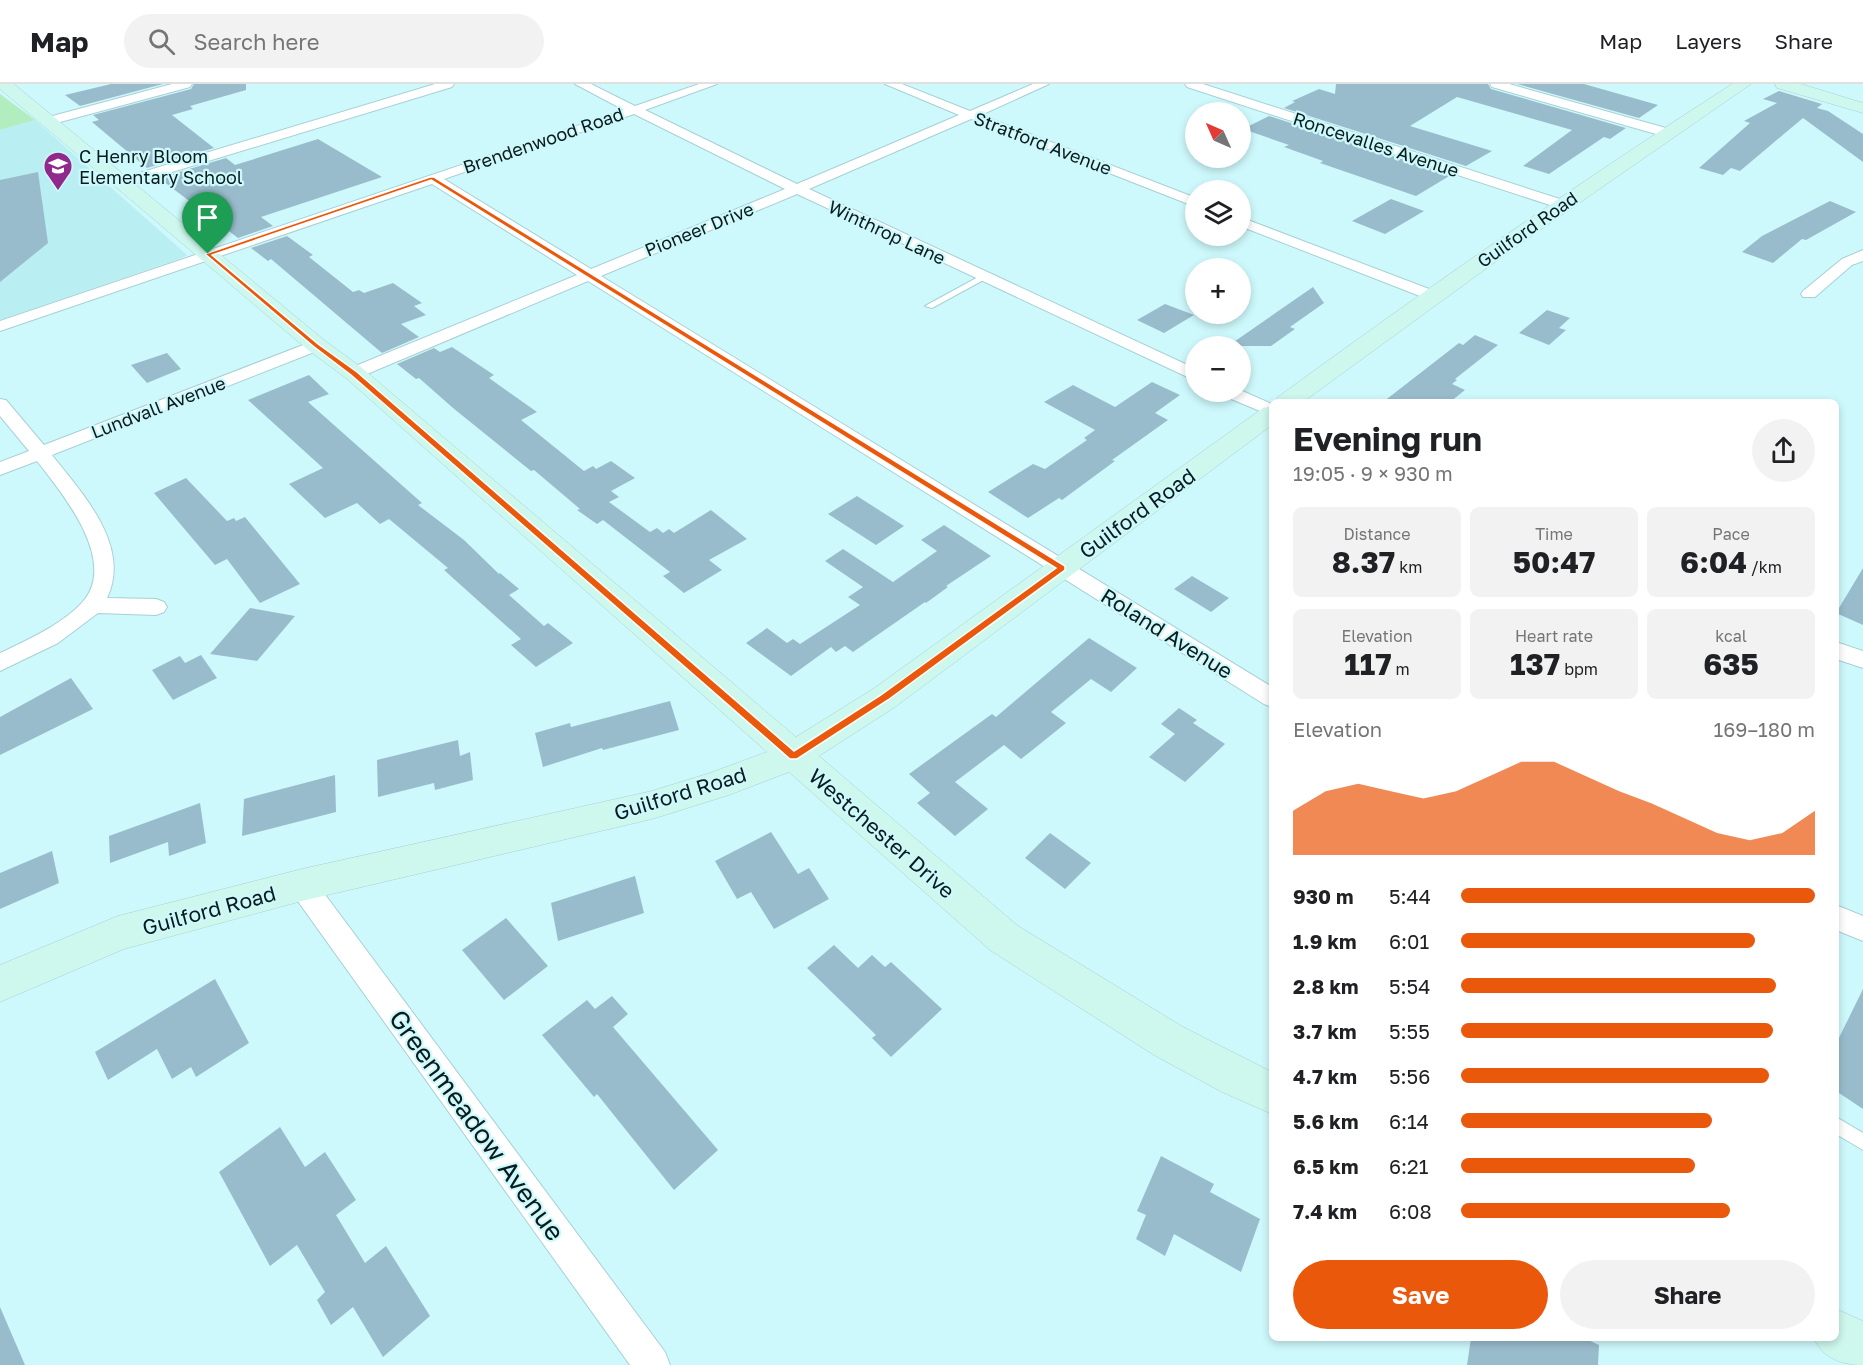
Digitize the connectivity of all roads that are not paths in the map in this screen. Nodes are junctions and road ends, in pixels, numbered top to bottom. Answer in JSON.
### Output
{"nodes":[{"id":1,"x":4,"y":84,"type":"edge"},
{"id":2,"x":186,"y":84,"type":"edge"},
{"id":3,"x":448,"y":84,"type":"edge"},
{"id":4,"x":581,"y":84,"type":"edge"},
{"id":5,"x":711,"y":84,"type":"edge"},
{"id":6,"x":891,"y":84,"type":"edge"},
{"id":7,"x":1043,"y":84,"type":"edge"},
{"id":8,"x":1191,"y":84,"type":"edge"},
{"id":9,"x":1496,"y":84,"type":"edge"},
{"id":10,"x":1743,"y":84,"type":"edge"},
{"id":11,"x":1784,"y":84,"type":"edge"},
{"id":12,"x":1863,"y":108,"type":"edge"},
{"id":13,"x":634,"y":109,"type":"junction"},
{"id":14,"x":971,"y":115,"type":"junction"},
{"id":15,"x":48,"y":121,"type":"junction"},
{"id":16,"x":1668,"y":133,"type":"junction"},
{"id":17,"x":432,"y":178,"type":"junction"},
{"id":18,"x":121,"y":183,"type":"junction"},
{"id":19,"x":796,"y":189,"type":"junction"},
{"id":20,"x":1185,"y":199,"type":"edge"},
{"id":21,"x":1561,"y":204,"type":"junction"},
{"id":22,"x":1251,"y":224,"type":"edge"},
{"id":23,"x":208,"y":254,"type":"junction"},
{"id":24,"x":1863,"y":255,"type":"edge"},
{"id":25,"x":586,"y":275,"type":"junction"},
{"id":26,"x":985,"y":277,"type":"junction"},
{"id":27,"x":1809,"y":294,"type":"dead end"},
{"id":28,"x":1431,"y":295,"type":"junction"},
{"id":29,"x":929,"y":306,"type":"dead end"},
{"id":30,"x":0,"y":326,"type":"edge"},
{"id":31,"x":316,"y":345,"type":"junction"},
{"id":32,"x":1185,"y":371,"type":"edge"},
{"id":33,"x":354,"y":374,"type":"junction"},
{"id":34,"x":1291,"y":399,"type":"edge"},
{"id":35,"x":1251,"y":402,"type":"edge"},
{"id":36,"x":0,"y":404,"type":"edge"},
{"id":37,"x":1269,"y":411,"type":"edge"},
{"id":38,"x":1269,"y":414,"type":"edge"},
{"id":39,"x":40,"y":453,"type":"junction"},
{"id":40,"x":0,"y":469,"type":"edge"},
{"id":41,"x":1062,"y":568,"type":"junction"},
{"id":42,"x":93,"y":605,"type":"junction"},
{"id":43,"x":156,"y":607,"type":"dead end"},
{"id":44,"x":1839,"y":651,"type":"edge"},
{"id":45,"x":1863,"y":660,"type":"edge"},
{"id":46,"x":0,"y":663,"type":"edge"},
{"id":47,"x":1269,"y":696,"type":"edge"},
{"id":48,"x":793,"y":756,"type":"junction"},
{"id":49,"x":302,"y":885,"type":"junction"},
{"id":50,"x":1839,"y":918,"type":"edge"},
{"id":51,"x":1863,"y":929,"type":"edge"},
{"id":52,"x":0,"y":984,"type":"edge"},
{"id":53,"x":1269,"y":1092,"type":"edge"},
{"id":54,"x":1839,"y":1127,"type":"edge"},
{"id":55,"x":1863,"y":1142,"type":"edge"},
{"id":56,"x":1839,"y":1335,"type":"edge"},
{"id":57,"x":1863,"y":1348,"type":"edge"},
{"id":58,"x":652,"y":1365,"type":"edge"}],
"edges":[{"from":1,"to":15,"type":"street","name":"Westchester Drive"},
{"from":2,"to":15,"type":"street"},
{"from":3,"to":18,"type":"street"},
{"from":4,"to":13,"type":"street","name":"Winthrop Lane"},
{"from":5,"to":13,"type":"street","name":"Brendenwood Road"},
{"from":6,"to":14,"type":"street","name":"Stratford Avenue"},
{"from":7,"to":14,"type":"street","name":"Pioneer Drive"},
{"from":8,"to":21,"type":"street","name":"Roncevalles Avenue"},
{"from":9,"to":16,"type":"street"},
{"from":10,"to":16,"type":"street","name":"Guilford Road"},
{"from":11,"to":12,"type":"street"},
{"from":13,"to":17,"type":"street","name":"Brendenwood Road"},
{"from":13,"to":19,"type":"street","name":"Winthrop Lane"},
{"from":14,"to":19,"type":"street","name":"Pioneer Drive"},
{"from":14,"to":20,"type":"street","name":"Stratford Avenue"},
{"from":15,"to":18,"type":"street","name":"Westchester Drive"},
{"from":16,"to":21,"type":"street","name":"Guilford Road"},
{"from":17,"to":23,"type":"street","name":"Brendenwood Road"},
{"from":17,"to":25,"type":"street","name":"Roland Avenue"},
{"from":18,"to":23,"type":"street","name":"Westchester Drive"},
{"from":19,"to":25,"type":"street","name":"Pioneer Drive"},
{"from":19,"to":26,"type":"street","name":"Winthrop Lane"},
{"from":21,"to":28,"type":"street","name":"Guilford Road"},
{"from":22,"to":28,"type":"street"},
{"from":23,"to":30,"type":"street","name":"Brendenwood Road"},
{"from":23,"to":31,"type":"street","name":"Westchester Drive"},
{"from":24,"to":27,"type":"street"},
{"from":25,"to":33,"type":"street","name":"Pioneer Drive"},
{"from":25,"to":41,"type":"street","name":"Roland Avenue"},
{"from":26,"to":29,"type":"lane"},
{"from":26,"to":32,"type":"street","name":"Winthrop Lane"},
{"from":28,"to":34,"type":"street","name":"Guilford Road"},
{"from":31,"to":33,"type":"street","name":"Westchester Drive"},
{"from":31,"to":39,"type":"street","name":"Lundvall Avenue"},
{"from":33,"to":48,"type":"street","name":"Westchester Drive"},
{"from":35,"to":37,"type":"street"},
{"from":36,"to":39,"type":"street"},
{"from":38,"to":41,"type":"street","name":"Guilford Road"},
{"from":39,"to":40,"type":"street","name":"Lundvall Avenue"},
{"from":39,"to":42,"type":"street"},
{"from":41,"to":47,"type":"street","name":"Roland Avenue"},
{"from":41,"to":48,"type":"street","name":"Guilford Road"},
{"from":42,"to":43,"type":"street"},
{"from":42,"to":46,"type":"street"},
{"from":44,"to":45,"type":"street"},
{"from":48,"to":49,"type":"street","name":"Guilford Road"},
{"from":48,"to":53,"type":"street","name":"Westchester Drive"},
{"from":49,"to":52,"type":"street","name":"Guilford Road"},
{"from":49,"to":58,"type":"street","name":"Greenmeadow Avenue"},
{"from":50,"to":51,"type":"street"},
{"from":54,"to":55,"type":"lane"},
{"from":56,"to":57,"type":"street"}]}
